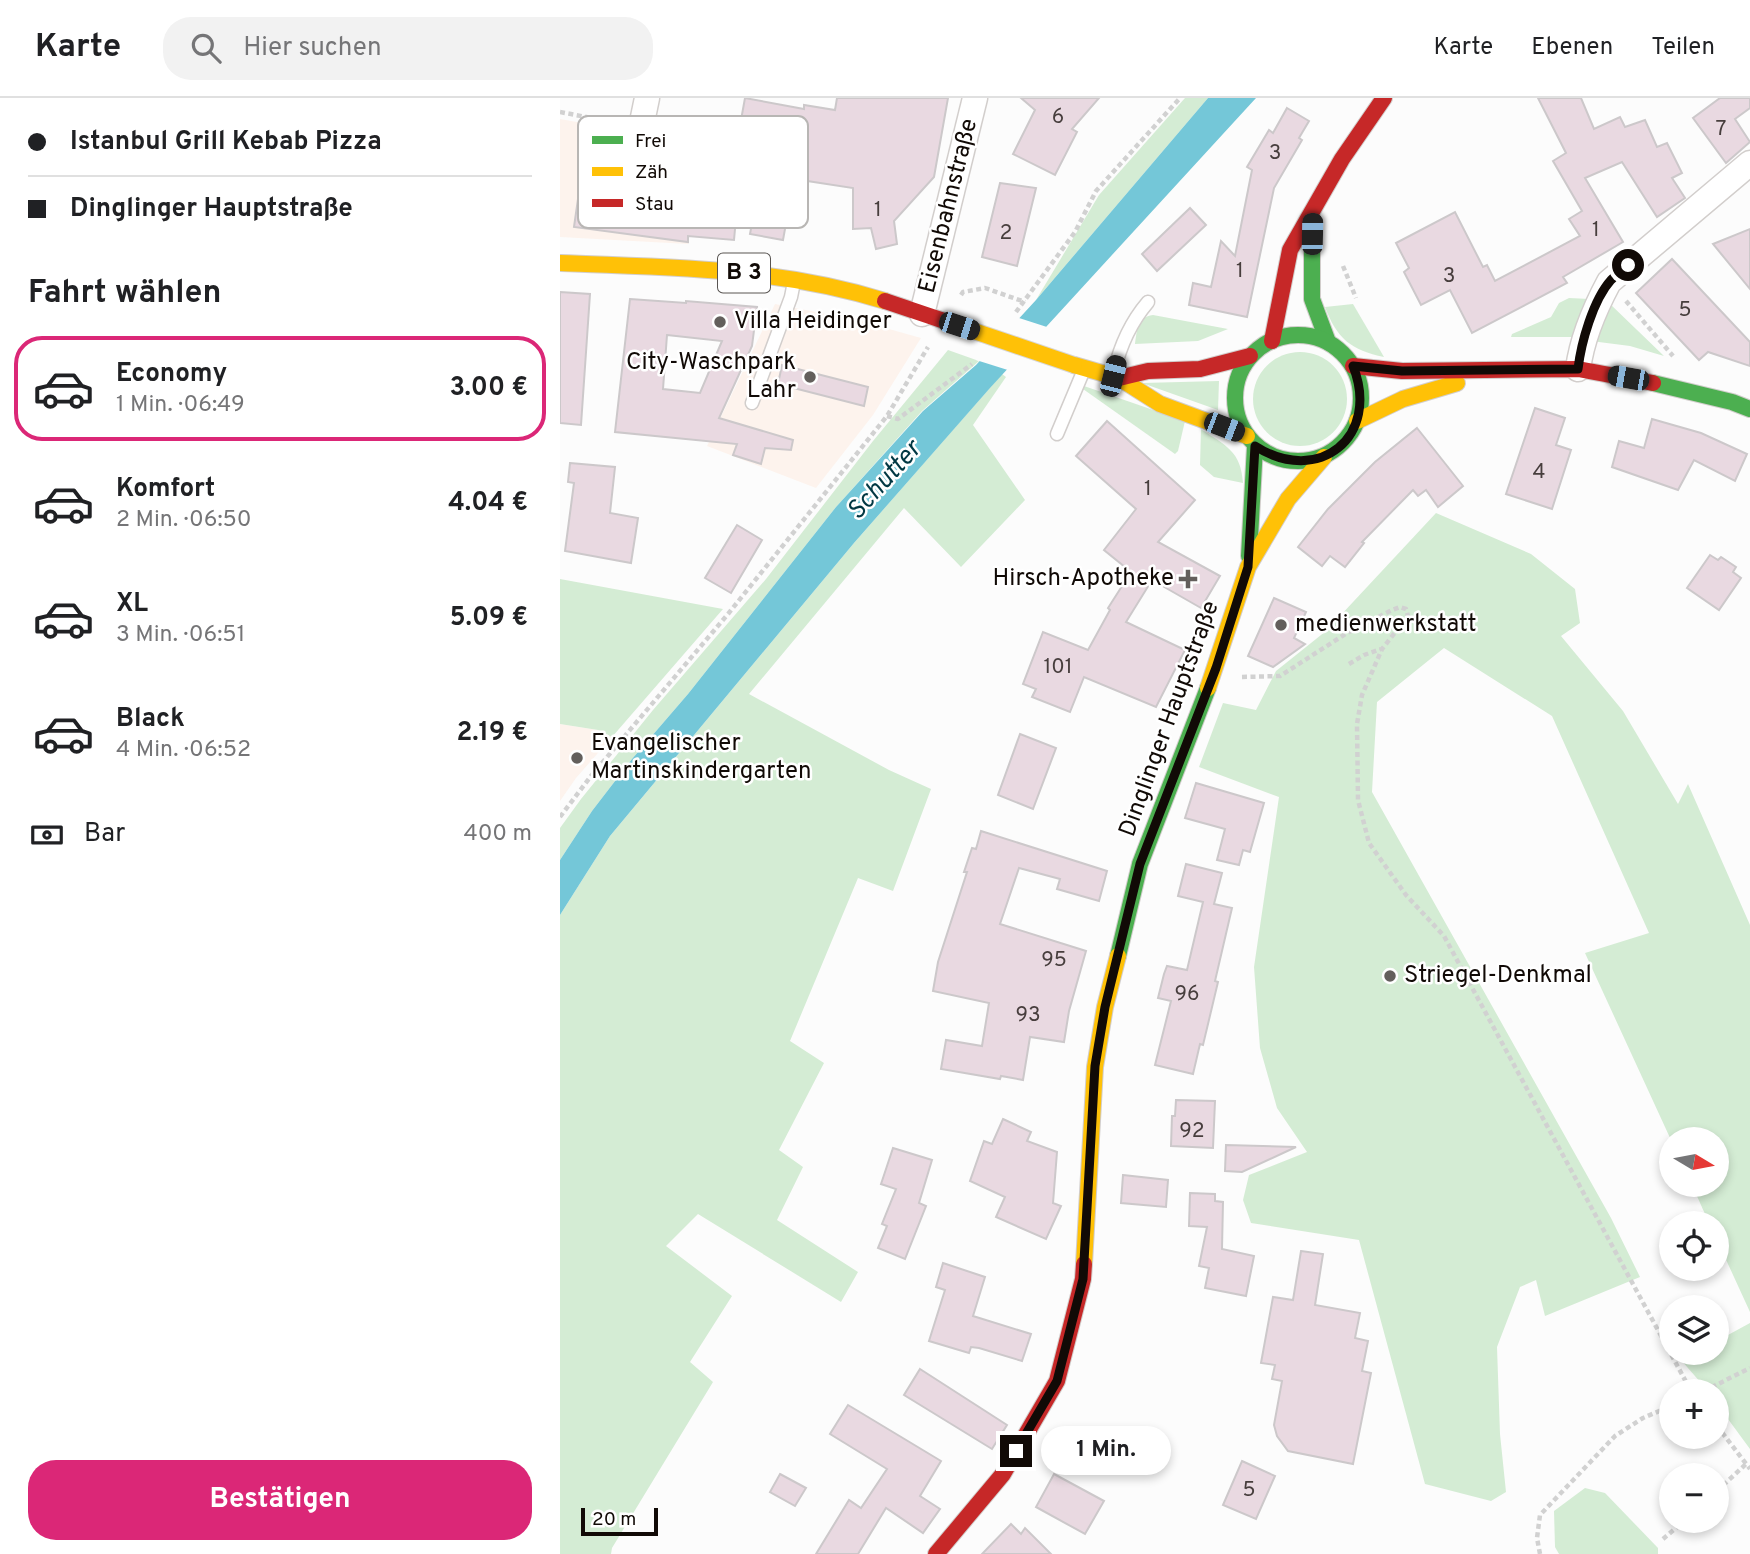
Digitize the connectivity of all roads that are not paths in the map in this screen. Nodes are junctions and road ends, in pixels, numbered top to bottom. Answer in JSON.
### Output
{"nodes":[{"id":1,"x":647,"y":98,"type":"edge"},
{"id":2,"x":975,"y":98,"type":"edge"},
{"id":3,"x":1384,"y":98,"type":"edge"},
{"id":4,"x":643,"y":116,"type":"edge"},
{"id":5,"x":1750,"y":163,"type":"edge"},
{"id":6,"x":1312,"y":213,"type":"junction"},
{"id":7,"x":560,"y":263,"type":"edge"},
{"id":8,"x":795,"y":278,"type":"junction"},
{"id":9,"x":1147,"y":302,"type":"dead end"},
{"id":10,"x":922,"y":314,"type":"junction"},
{"id":11,"x":1272,"y":341,"type":"junction"},
{"id":12,"x":1328,"y":342,"type":"junction"},
{"id":13,"x":1250,"y":356,"type":"junction"},
{"id":14,"x":1353,"y":366,"type":"junction"},
{"id":15,"x":1079,"y":367,"type":"junction"},
{"id":16,"x":1578,"y":369,"type":"junction"},
{"id":17,"x":1499,"y":370,"type":"junction"},
{"id":18,"x":1116,"y":377,"type":"junction"},
{"id":19,"x":752,"y":403,"type":"dead end"},
{"id":20,"x":1750,"y":409,"type":"edge"},
{"id":21,"x":1357,"y":421,"type":"junction"},
{"id":22,"x":1057,"y":434,"type":"dead end"},
{"id":23,"x":1251,"y":441,"type":"junction"},
{"id":24,"x":1324,"y":457,"type":"junction"},
{"id":25,"x":1248,"y":567,"type":"junction"},
{"id":26,"x":936,"y":1554,"type":"edge"}],
"edges":[{"from":1,"to":4,"type":"street"},
{"from":2,"to":10,"type":"street","name":"Eisenbahnstraße"},
{"from":3,"to":6,"type":"main road"},
{"from":5,"to":16,"type":"street"},
{"from":6,"to":11,"type":"main road"},
{"from":6,"to":12,"type":"main road"},
{"from":7,"to":8,"type":"main road","number":"B 3"},
{"from":8,"to":10,"type":"main road","number":"B 3"},
{"from":8,"to":19,"type":"lane"},
{"from":9,"to":18,"type":"lane"},
{"from":10,"to":15,"type":"main road","number":"B 3","bridge":true},
{"from":11,"to":12,"type":"main road","number":"B 3"},
{"from":11,"to":13,"type":"main road","number":"B 3"},
{"from":12,"to":14,"type":"main road"},
{"from":13,"to":18,"type":"main road","number":"B 3"},
{"from":13,"to":23,"type":"main road"},
{"from":14,"to":17,"type":"main road"},
{"from":14,"to":21,"type":"main road"},
{"from":15,"to":18,"type":"main road","number":"B 3"},
{"from":15,"to":22,"type":"lane"},
{"from":16,"to":17,"type":"main road"},
{"from":16,"to":20,"type":"main road"},
{"from":17,"to":21,"type":"main road"},
{"from":18,"to":23,"type":"main road","number":"B 3"},
{"from":21,"to":24,"type":"main road"},
{"from":23,"to":24,"type":"main road","number":"B 3"},
{"from":23,"to":25,"type":"main road","name":"Dinglinger Hauptstraße"},
{"from":24,"to":25,"type":"main road","name":"Dinglinger Hauptstraße"},
{"from":25,"to":26,"type":"main road","name":"Dinglinger Hauptstraße"}]}
